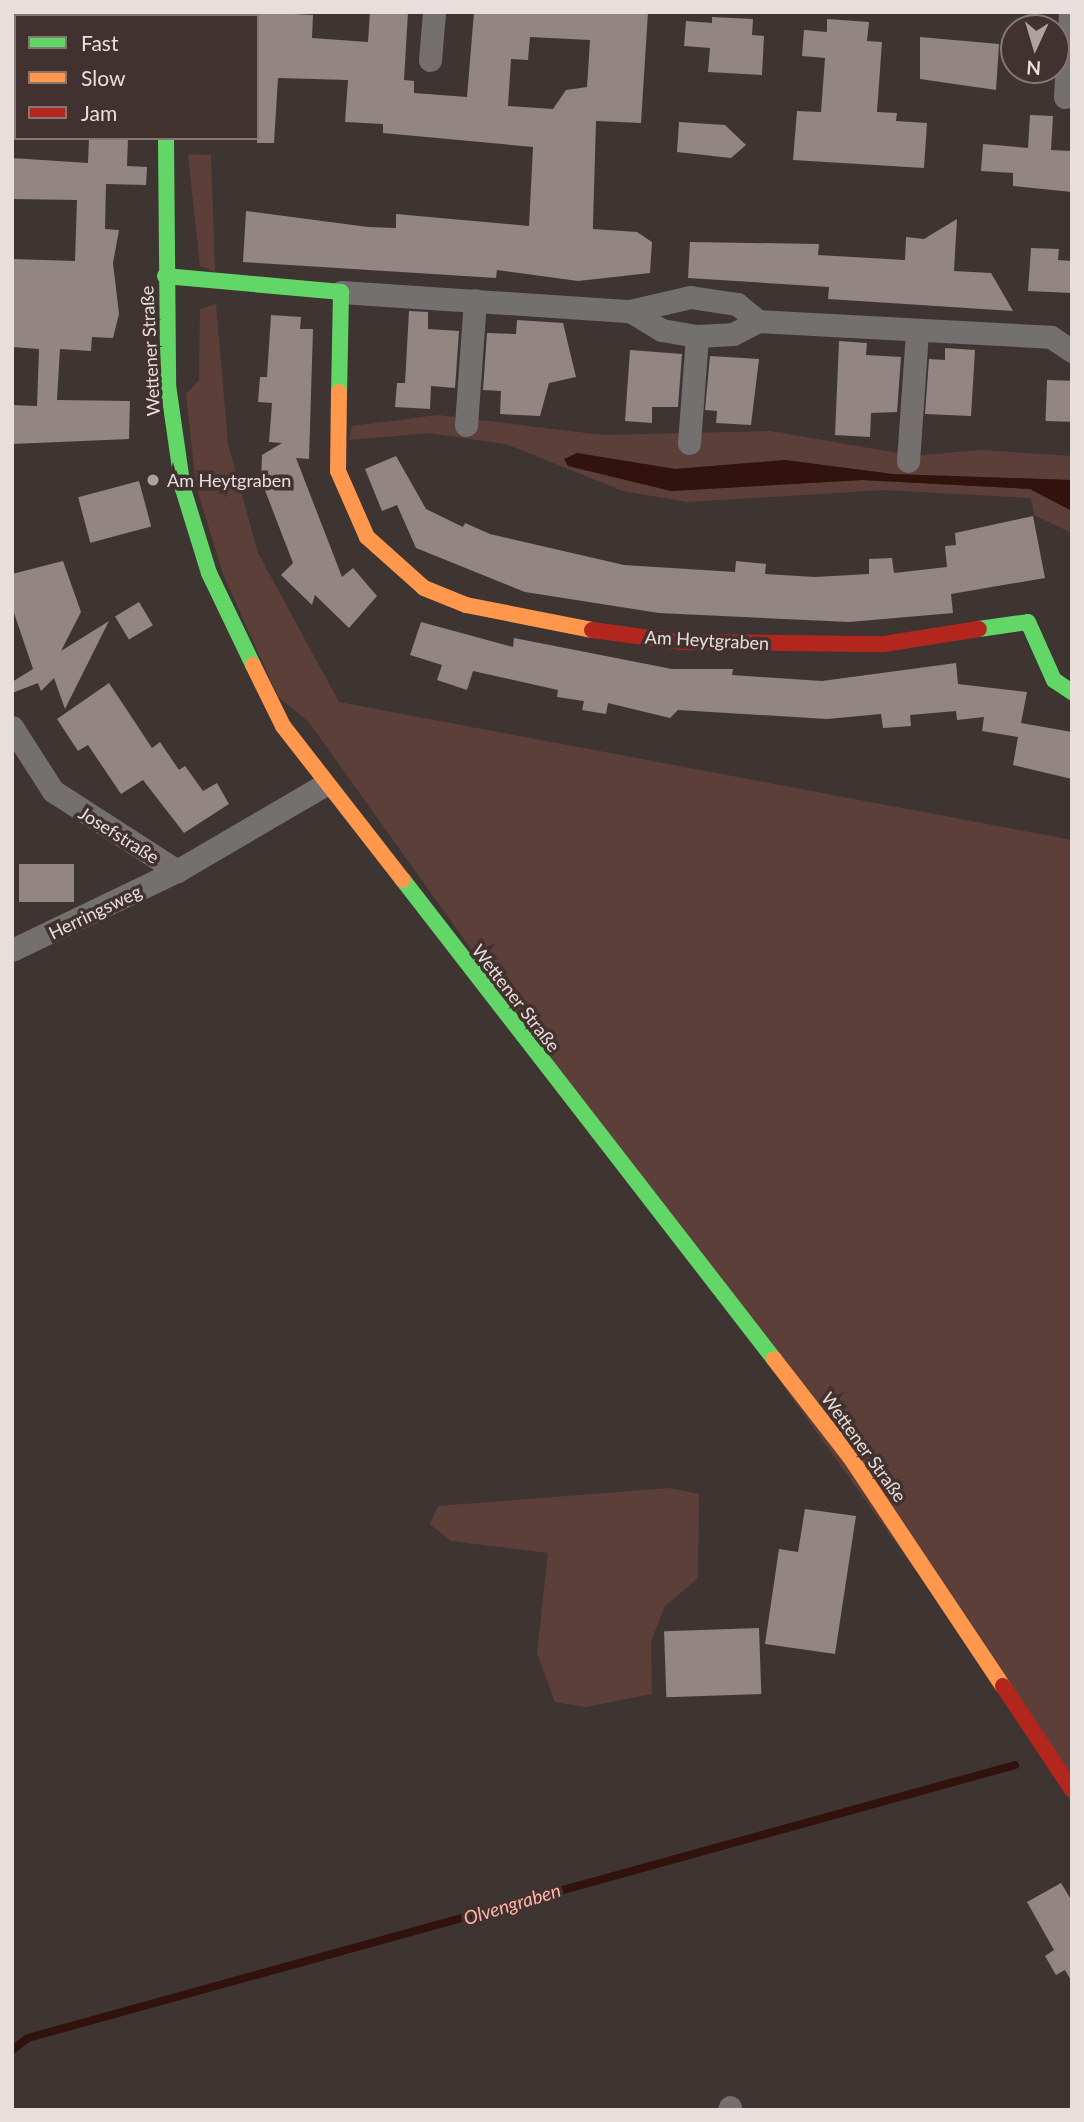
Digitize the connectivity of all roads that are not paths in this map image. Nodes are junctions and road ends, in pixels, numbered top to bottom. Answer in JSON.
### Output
{"nodes":[{"id":1,"x":434,"y":12,"type":"edge"},
{"id":2,"x":1070,"y":12,"type":"edge"},
{"id":3,"x":430,"y":60,"type":"dead end"},
{"id":4,"x":1065,"y":97,"type":"dead end"},
{"id":5,"x":166,"y":140,"type":"edge"},
{"id":6,"x":165,"y":276,"type":"junction"},
{"id":7,"x":341,"y":292,"type":"junction"},
{"id":8,"x":475,"y":300,"type":"junction"},
{"id":9,"x":630,"y":311,"type":"junction"},
{"id":10,"x":758,"y":321,"type":"junction"},
{"id":11,"x":917,"y":331,"type":"junction"},
{"id":12,"x":697,"y":336,"type":"junction"},
{"id":13,"x":1072,"y":351,"type":"edge"},
{"id":14,"x":466,"y":425,"type":"dead end"},
{"id":15,"x":689,"y":443,"type":"dead end"},
{"id":16,"x":908,"y":461,"type":"dead end"},
{"id":17,"x":1072,"y":692,"type":"edge"},
{"id":18,"x":12,"y":727,"type":"edge"},
{"id":19,"x":324,"y":785,"type":"junction"},
{"id":20,"x":177,"y":871,"type":"junction"},
{"id":21,"x":12,"y":950,"type":"edge"},
{"id":22,"x":1072,"y":1790,"type":"edge"}],
"edges":[{"from":1,"to":3,"type":"street"},
{"from":2,"to":4,"type":"street"},
{"from":5,"to":6,"type":"street","name":"Wettener Straße"},
{"from":6,"to":7,"type":"street"},
{"from":6,"to":19,"type":"street","name":"Wettener Straße"},
{"from":7,"to":8,"type":"street"},
{"from":7,"to":17,"type":"street","name":"Am Heytgraben"},
{"from":8,"to":9,"type":"street"},
{"from":8,"to":14,"type":"street"},
{"from":9,"to":10,"type":"street"},
{"from":9,"to":12,"type":"street"},
{"from":10,"to":11,"type":"street"},
{"from":10,"to":12,"type":"street"},
{"from":11,"to":13,"type":"street"},
{"from":11,"to":16,"type":"street"},
{"from":12,"to":15,"type":"street"},
{"from":18,"to":20,"type":"street","name":"Josefstraße"},
{"from":19,"to":20,"type":"street","name":"Josefstraße"},
{"from":19,"to":22,"type":"street","name":"Wettener Straße"},
{"from":20,"to":21,"type":"street","name":"Herringsweg"}]}
